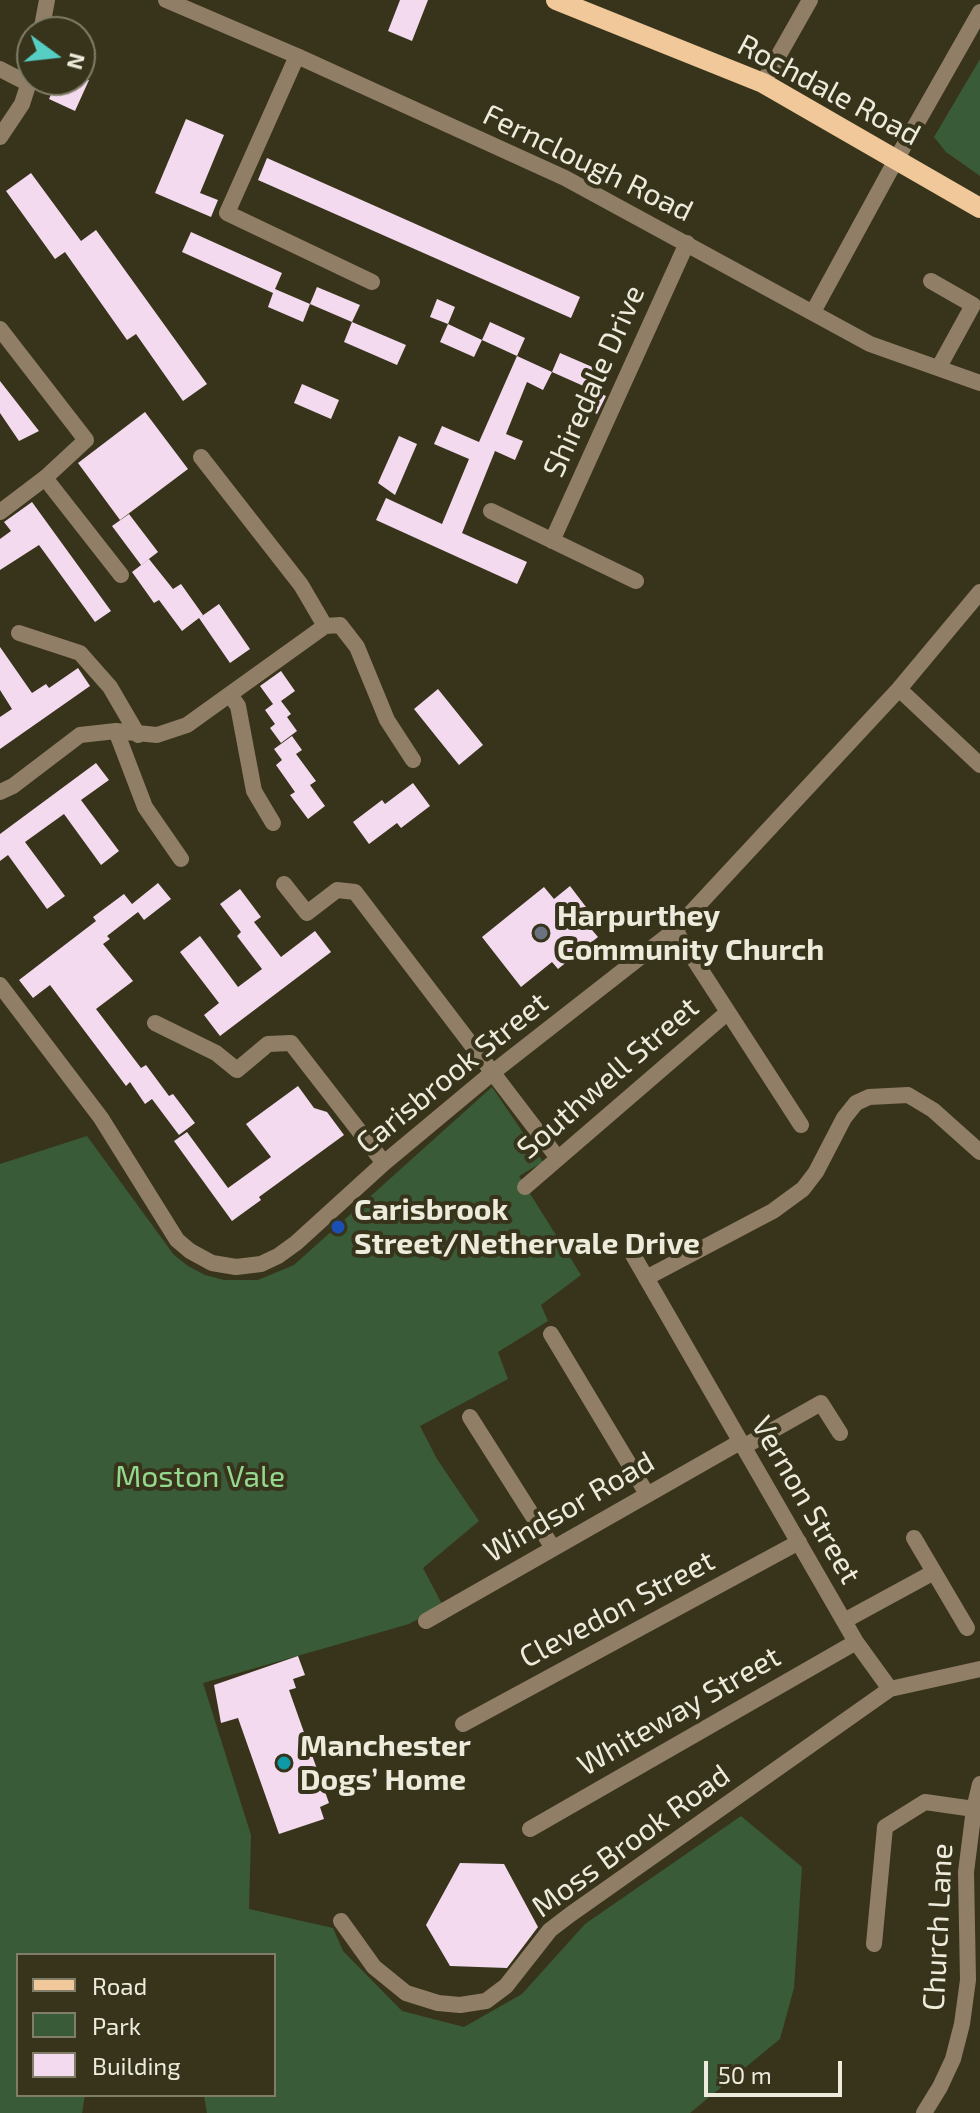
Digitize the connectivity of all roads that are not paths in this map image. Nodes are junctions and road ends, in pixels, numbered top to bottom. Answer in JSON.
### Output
{"nodes":[{"id":1,"x":166,"y":0,"type":"edge"},
{"id":2,"x":556,"y":0,"type":"edge"},
{"id":3,"x":810,"y":0,"type":"edge"},
{"id":4,"x":980,"y":12,"type":"edge"},
{"id":5,"x":297,"y":56,"type":"junction"},
{"id":6,"x":763,"y":83,"type":"junction"},
{"id":7,"x":24,"y":96,"type":"edge"},
{"id":8,"x":0,"y":137,"type":"edge"},
{"id":9,"x":897,"y":158,"type":"junction"},
{"id":10,"x":980,"y":208,"type":"edge"},
{"id":11,"x":687,"y":243,"type":"junction"},
{"id":12,"x":931,"y":281,"type":"dead end"},
{"id":13,"x":372,"y":282,"type":"dead end"},
{"id":14,"x":813,"y":312,"type":"junction"},
{"id":15,"x":0,"y":329,"type":"edge"},
{"id":16,"x":939,"y":367,"type":"junction"},
{"id":17,"x":980,"y":383,"type":"edge"},
{"id":18,"x":201,"y":457,"type":"dead end"},
{"id":19,"x":45,"y":478,"type":"junction"},
{"id":20,"x":491,"y":511,"type":"dead end"},
{"id":21,"x":0,"y":512,"type":"edge"},
{"id":22,"x":552,"y":541,"type":"junction"},
{"id":23,"x":121,"y":575,"type":"dead end"},
{"id":24,"x":636,"y":581,"type":"dead end"},
{"id":25,"x":980,"y":592,"type":"edge"},
{"id":26,"x":333,"y":626,"type":"junction"},
{"id":27,"x":30,"y":632,"type":"dead end"},
{"id":28,"x":899,"y":689,"type":"junction"},
{"id":29,"x":230,"y":695,"type":"junction"},
{"id":30,"x":116,"y":731,"type":"junction"},
{"id":31,"x":138,"y":735,"type":"junction"},
{"id":32,"x":413,"y":760,"type":"dead end"},
{"id":33,"x":980,"y":765,"type":"edge"},
{"id":34,"x":0,"y":792,"type":"edge"},
{"id":35,"x":273,"y":823,"type":"dead end"},
{"id":36,"x":181,"y":859,"type":"dead end"},
{"id":37,"x":284,"y":884,"type":"dead end"},
{"id":38,"x":675,"y":930,"type":"junction"},
{"id":39,"x":0,"y":985,"type":"edge"},
{"id":40,"x":728,"y":1012,"type":"junction"},
{"id":41,"x":155,"y":1023,"type":"dead end"},
{"id":42,"x":492,"y":1073,"type":"junction"},
{"id":43,"x":801,"y":1125,"type":"dead end"},
{"id":44,"x":980,"y":1152,"type":"edge"},
{"id":45,"x":557,"y":1157,"type":"junction"},
{"id":46,"x":384,"y":1163,"type":"junction"},
{"id":47,"x":525,"y":1187,"type":"dead end"},
{"id":48,"x":633,"y":1255,"type":"dead end"},
{"id":49,"x":646,"y":1278,"type":"junction"},
{"id":50,"x":551,"y":1334,"type":"dead end"},
{"id":51,"x":470,"y":1417,"type":"dead end"},
{"id":52,"x":840,"y":1433,"type":"dead end"},
{"id":53,"x":742,"y":1445,"type":"junction"},
{"id":54,"x":647,"y":1494,"type":"junction"},
{"id":55,"x":914,"y":1538,"type":"dead end"},
{"id":56,"x":799,"y":1542,"type":"junction"},
{"id":57,"x":553,"y":1548,"type":"junction"},
{"id":58,"x":934,"y":1572,"type":"junction"},
{"id":59,"x":426,"y":1621,"type":"dead end"},
{"id":60,"x":844,"y":1621,"type":"junction"},
{"id":61,"x":967,"y":1628,"type":"dead end"},
{"id":62,"x":856,"y":1642,"type":"junction"},
{"id":63,"x":980,"y":1669,"type":"edge"},
{"id":64,"x":890,"y":1689,"type":"junction"},
{"id":65,"x":463,"y":1724,"type":"dead end"},
{"id":66,"x":980,"y":1784,"type":"edge"},
{"id":67,"x":974,"y":1809,"type":"junction"},
{"id":68,"x":530,"y":1829,"type":"dead end"},
{"id":69,"x":341,"y":1921,"type":"dead end"},
{"id":70,"x":974,"y":1935,"type":"edge"},
{"id":71,"x":874,"y":1944,"type":"dead end"},
{"id":72,"x":924,"y":2113,"type":"edge"}],
"edges":[{"from":1,"to":5,"type":"street","name":"Fernclough Road"},
{"from":2,"to":6,"type":"main road","name":"Rochdale Road"},
{"from":3,"to":6,"type":"street"},
{"from":4,"to":9,"type":"street"},
{"from":5,"to":11,"type":"street","name":"Fernclough Road"},
{"from":5,"to":13,"type":"street"},
{"from":6,"to":9,"type":"main road","name":"Rochdale Road"},
{"from":7,"to":8,"type":"street"},
{"from":9,"to":10,"type":"main road","name":"Rochdale Road"},
{"from":9,"to":14,"type":"street"},
{"from":11,"to":14,"type":"street","name":"Fernclough Road"},
{"from":11,"to":22,"type":"street","name":"Shiredale Drive"},
{"from":12,"to":16,"type":"street"},
{"from":14,"to":16,"type":"street","name":"Fernclough Road"},
{"from":15,"to":19,"type":"street"},
{"from":16,"to":17,"type":"street","name":"Fernclough Road"},
{"from":18,"to":26,"type":"street"},
{"from":19,"to":21,"type":"street"},
{"from":19,"to":23,"type":"street"},
{"from":20,"to":22,"type":"street"},
{"from":22,"to":24,"type":"street"},
{"from":25,"to":28,"type":"street","name":"Carisbrook Street"},
{"from":26,"to":29,"type":"street"},
{"from":26,"to":32,"type":"street"},
{"from":27,"to":31,"type":"street"},
{"from":28,"to":33,"type":"street"},
{"from":28,"to":38,"type":"street","name":"Carisbrook Street"},
{"from":29,"to":31,"type":"street"},
{"from":29,"to":35,"type":"street"},
{"from":30,"to":31,"type":"street"},
{"from":30,"to":34,"type":"street"},
{"from":30,"to":36,"type":"street"},
{"from":37,"to":42,"type":"street"},
{"from":38,"to":40,"type":"street"},
{"from":38,"to":42,"type":"street","name":"Carisbrook Street"},
{"from":39,"to":46,"type":"street","name":"Carisbrook Street"},
{"from":40,"to":43,"type":"street"},
{"from":40,"to":45,"type":"street","name":"Southwell Street"},
{"from":41,"to":46,"type":"street"},
{"from":42,"to":45,"type":"street"},
{"from":42,"to":46,"type":"street","name":"Carisbrook Street"},
{"from":44,"to":49,"type":"street"},
{"from":45,"to":47,"type":"street","name":"Southwell Street"},
{"from":48,"to":49,"type":"street","name":"Vernon Street"},
{"from":49,"to":53,"type":"street","name":"Vernon Street"},
{"from":50,"to":54,"type":"street"},
{"from":51,"to":57,"type":"street"},
{"from":52,"to":53,"type":"street","name":"Windsor Road"},
{"from":53,"to":54,"type":"street","name":"Windsor Road"},
{"from":53,"to":56,"type":"street","name":"Vernon Street"},
{"from":54,"to":57,"type":"street","name":"Windsor Road"},
{"from":55,"to":58,"type":"street"},
{"from":56,"to":60,"type":"street","name":"Vernon Street"},
{"from":56,"to":65,"type":"street","name":"Clevedon Street"},
{"from":57,"to":59,"type":"street","name":"Windsor Road"},
{"from":58,"to":60,"type":"street"},
{"from":58,"to":61,"type":"street"},
{"from":60,"to":62,"type":"street","name":"Vernon Street"},
{"from":62,"to":64,"type":"street","name":"Vernon Street"},
{"from":62,"to":68,"type":"street","name":"Whiteway Street"},
{"from":63,"to":64,"type":"street"},
{"from":64,"to":69,"type":"street","name":"Moss Brook Road"},
{"from":66,"to":67,"type":"street","name":"Church Lane"},
{"from":67,"to":70,"type":"street","name":"Church Lane"},
{"from":67,"to":71,"type":"street"},
{"from":70,"to":72,"type":"street","name":"Church Lane"}]}
